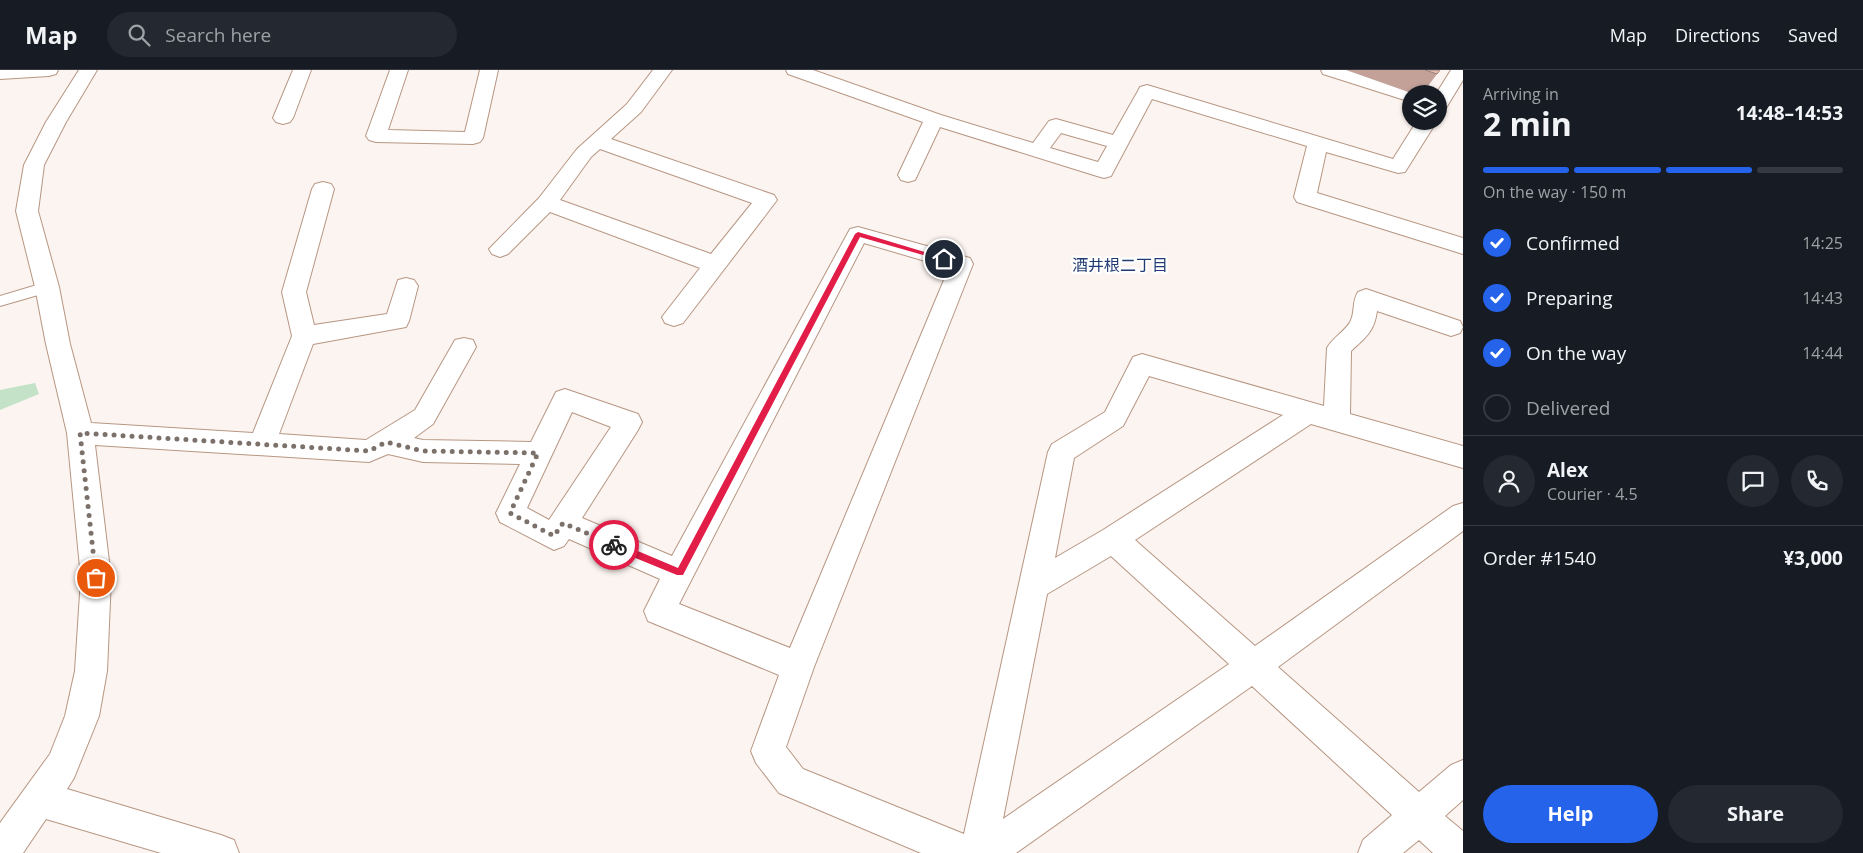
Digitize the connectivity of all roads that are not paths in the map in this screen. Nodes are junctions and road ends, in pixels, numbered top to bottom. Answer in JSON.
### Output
{"nodes":[{"id":1,"x":49,"y":70,"type":"edge"},
{"id":2,"x":88,"y":70,"type":"edge"},
{"id":3,"x":302,"y":70,"type":"edge"},
{"id":4,"x":399,"y":70,"type":"edge"},
{"id":5,"x":489,"y":70,"type":"edge"},
{"id":6,"x":663,"y":70,"type":"edge"},
{"id":7,"x":795,"y":70,"type":"edge"},
{"id":8,"x":1330,"y":70,"type":"edge"},
{"id":9,"x":1460,"y":70,"type":"edge"},
{"id":10,"x":0,"y":73,"type":"edge"},
{"id":11,"x":1447,"y":91,"type":"edge"},
{"id":12,"x":1402,"y":93,"type":"edge"},
{"id":13,"x":283,"y":118,"type":"dead end"},
{"id":14,"x":934,"y":119,"type":"junction"},
{"id":15,"x":1421,"y":130,"type":"edge"},
{"id":16,"x":597,"y":141,"type":"junction"},
{"id":17,"x":1318,"y":142,"type":"junction"},
{"id":18,"x":1118,"y":143,"type":"junction"},
{"id":19,"x":1038,"y":150,"type":"junction"},
{"id":20,"x":908,"y":175,"type":"dead end"},
{"id":21,"x":323,"y":188,"type":"dead end"},
{"id":22,"x":546,"y":202,"type":"junction"},
{"id":23,"x":1463,"y":246,"type":"edge"},
{"id":24,"x":500,"y":250,"type":"dead end"},
{"id":25,"x":716,"y":265,"type":"junction"},
{"id":26,"x":47,"y":286,"type":"junction"},
{"id":27,"x":406,"y":286,"type":"dead end"},
{"id":28,"x":0,"y":301,"type":"edge"},
{"id":29,"x":674,"y":317,"type":"dead end"},
{"id":30,"x":1451,"y":327,"type":"dead end"},
{"id":31,"x":304,"y":336,"type":"junction"},
{"id":32,"x":464,"y":347,"type":"dead end"},
{"id":33,"x":1307,"y":413,"type":"junction"},
{"id":34,"x":1338,"y":422,"type":"junction"},
{"id":35,"x":80,"y":433,"type":"junction"},
{"id":36,"x":386,"y":442,"type":"junction"},
{"id":37,"x":262,"y":444,"type":"junction"},
{"id":38,"x":538,"y":453,"type":"junction"},
{"id":39,"x":1463,"y":457,"type":"edge"},
{"id":40,"x":1463,"y":516,"type":"edge"},
{"id":41,"x":563,"y":523,"type":"junction"},
{"id":42,"x":1113,"y":539,"type":"junction"},
{"id":43,"x":680,"y":572,"type":"junction"},
{"id":44,"x":1034,"y":586,"type":"junction"},
{"id":45,"x":1254,"y":666,"type":"junction"},
{"id":46,"x":798,"y":667,"type":"junction"},
{"id":47,"x":1463,"y":777,"type":"edge"},
{"id":48,"x":40,"y":799,"type":"junction"},
{"id":49,"x":1419,"y":816,"type":"junction"},
{"id":50,"x":1,"y":853,"type":"edge"},
{"id":51,"x":221,"y":853,"type":"edge"},
{"id":52,"x":965,"y":853,"type":"edge"},
{"id":53,"x":978,"y":853,"type":"edge"},
{"id":54,"x":985,"y":853,"type":"edge"},
{"id":55,"x":1376,"y":853,"type":"edge"},
{"id":56,"x":1460,"y":853,"type":"edge"}],
"edges":[{"from":1,"to":10,"type":"street"},
{"from":2,"to":26,"type":"street"},
{"from":3,"to":13,"type":"street"},
{"from":4,"to":5,"type":"street"},
{"from":6,"to":16,"type":"street"},
{"from":7,"to":14,"type":"street"},
{"from":8,"to":12,"type":"street"},
{"from":9,"to":11,"type":"street"},
{"from":14,"to":19,"type":"street"},
{"from":14,"to":20,"type":"street"},
{"from":15,"to":17,"type":"street"},
{"from":16,"to":22,"type":"street"},
{"from":16,"to":25,"type":"street"},
{"from":17,"to":18,"type":"street"},
{"from":17,"to":23,"type":"street"},
{"from":18,"to":19,"type":"street"},
{"from":18,"to":19,"type":"street"},
{"from":21,"to":31,"type":"street"},
{"from":22,"to":24,"type":"street"},
{"from":22,"to":25,"type":"street"},
{"from":25,"to":29,"type":"street"},
{"from":26,"to":28,"type":"lane"},
{"from":26,"to":35,"type":"street"},
{"from":27,"to":31,"type":"street"},
{"from":30,"to":34,"type":"street"},
{"from":31,"to":37,"type":"street"},
{"from":32,"to":36,"type":"street"},
{"from":33,"to":34,"type":"street"},
{"from":33,"to":42,"type":"street"},
{"from":33,"to":44,"type":"street"},
{"from":34,"to":39,"type":"street"},
{"from":35,"to":37,"type":"street"},
{"from":35,"to":48,"type":"street"},
{"from":36,"to":37,"type":"street"},
{"from":36,"to":38,"type":"street"},
{"from":38,"to":41,"type":"street"},
{"from":38,"to":41,"type":"street"},
{"from":40,"to":45,"type":"street"},
{"from":41,"to":43,"type":"street"},
{"from":42,"to":44,"type":"street"},
{"from":42,"to":45,"type":"street"},
{"from":43,"to":46,"type":"street"},
{"from":43,"to":46,"type":"street"},
{"from":44,"to":53,"type":"street"},
{"from":45,"to":49,"type":"street"},
{"from":45,"to":54,"type":"street"},
{"from":46,"to":52,"type":"street"},
{"from":47,"to":49,"type":"street"},
{"from":48,"to":50,"type":"street"},
{"from":48,"to":51,"type":"street"},
{"from":49,"to":55,"type":"street"},
{"from":49,"to":56,"type":"street"}]}
